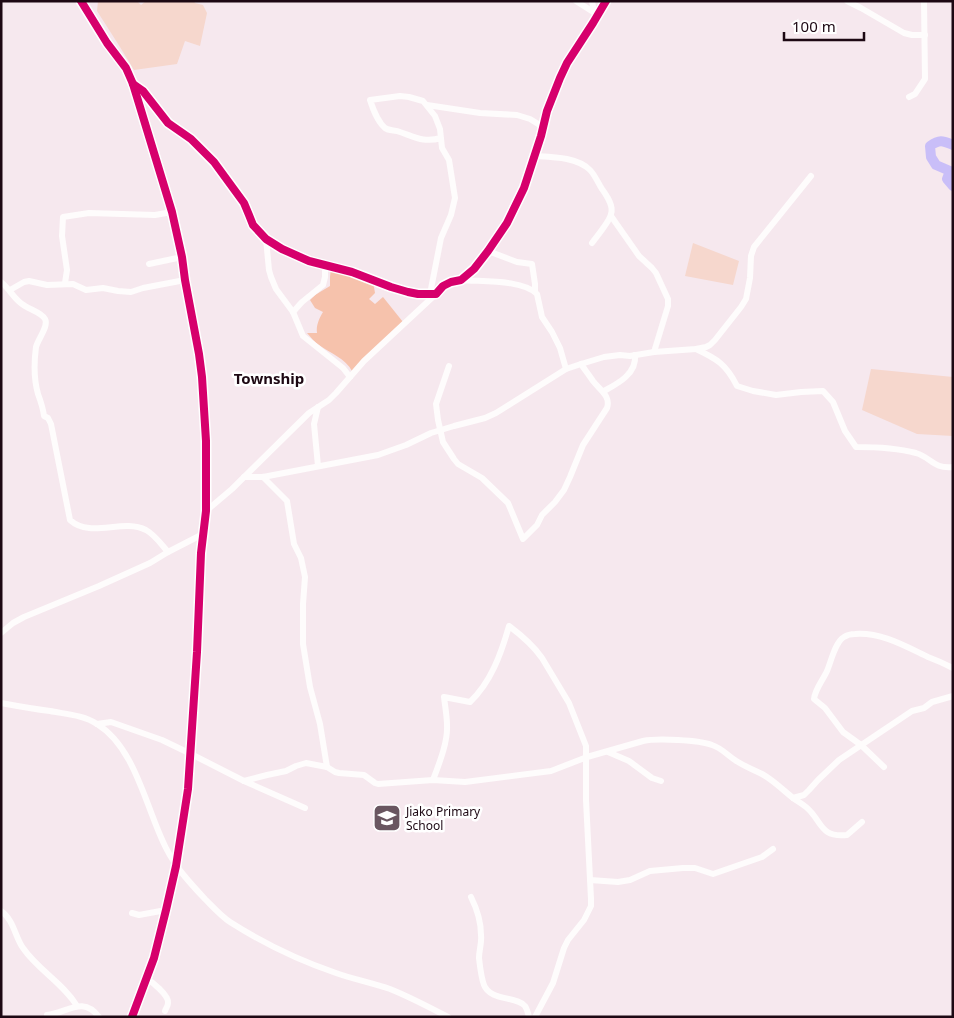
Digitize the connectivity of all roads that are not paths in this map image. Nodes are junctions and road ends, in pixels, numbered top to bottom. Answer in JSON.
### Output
{"nodes":[{"id":1,"x":82,"y":1,"type":"edge"},
{"id":2,"x":576,"y":1,"type":"edge"},
{"id":3,"x":592,"y":1,"type":"edge"},
{"id":4,"x":606,"y":1,"type":"edge"},
{"id":5,"x":846,"y":1,"type":"edge"},
{"id":6,"x":924,"y":1,"type":"edge"},
{"id":7,"x":596,"y":14,"type":"junction"},
{"id":8,"x":925,"y":36,"type":"junction"},
{"id":9,"x":133,"y":84,"type":"junction"},
{"id":10,"x":909,"y":97,"type":"dead end"},
{"id":11,"x":427,"y":105,"type":"junction"},
{"id":12,"x":543,"y":127,"type":"junction"},
{"id":13,"x":441,"y":138,"type":"junction"},
{"id":14,"x":535,"y":156,"type":"junction"},
{"id":15,"x":811,"y":176,"type":"dead end"},
{"id":16,"x":172,"y":212,"type":"junction"},
{"id":17,"x":611,"y":216,"type":"junction"},
{"id":18,"x":266,"y":239,"type":"junction"},
{"id":19,"x":592,"y":243,"type":"dead end"},
{"id":20,"x":488,"y":251,"type":"junction"},
{"id":21,"x":182,"y":257,"type":"junction"},
{"id":22,"x":149,"y":264,"type":"dead end"},
{"id":23,"x":325,"y":264,"type":"junction"},
{"id":24,"x":185,"y":280,"type":"junction"},
{"id":25,"x":461,"y":280,"type":"junction"},
{"id":26,"x":1,"y":282,"type":"edge"},
{"id":27,"x":65,"y":283,"type":"junction"},
{"id":28,"x":10,"y":290,"type":"junction"},
{"id":29,"x":535,"y":291,"type":"junction"},
{"id":30,"x":433,"y":294,"type":"junction"},
{"id":31,"x":293,"y":312,"type":"junction"},
{"id":32,"x":696,"y":349,"type":"junction"},
{"id":33,"x":654,"y":352,"type":"junction"},
{"id":34,"x":635,"y":356,"type":"junction"},
{"id":35,"x":581,"y":364,"type":"junction"},
{"id":36,"x":449,"y":366,"type":"dead end"},
{"id":37,"x":566,"y":369,"type":"junction"},
{"id":38,"x":350,"y":377,"type":"junction"},
{"id":39,"x":604,"y":391,"type":"junction"},
{"id":40,"x":318,"y":407,"type":"junction"},
{"id":41,"x":440,"y":431,"type":"junction"},
{"id":42,"x":318,"y":466,"type":"junction"},
{"id":43,"x":953,"y":467,"type":"edge"},
{"id":44,"x":244,"y":477,"type":"junction"},
{"id":45,"x":263,"y":477,"type":"junction"},
{"id":46,"x":206,"y":511,"type":"junction"},
{"id":47,"x":202,"y":534,"type":"junction"},
{"id":48,"x":168,"y":552,"type":"junction"},
{"id":49,"x":1,"y":633,"type":"edge"},
{"id":50,"x":953,"y":668,"type":"edge"},
{"id":51,"x":953,"y":696,"type":"edge"},
{"id":52,"x":1,"y":704,"type":"edge"},
{"id":53,"x":97,"y":724,"type":"junction"},
{"id":54,"x":861,"y":745,"type":"junction"},
{"id":55,"x":607,"y":752,"type":"junction"},
{"id":56,"x":191,"y":754,"type":"junction"},
{"id":57,"x":587,"y":757,"type":"junction"},
{"id":58,"x":327,"y":767,"type":"junction"},
{"id":59,"x":884,"y":767,"type":"dead end"},
{"id":60,"x":434,"y":780,"type":"junction"},
{"id":61,"x":244,"y":781,"type":"junction"},
{"id":62,"x":661,"y":781,"type":"dead end"},
{"id":63,"x":793,"y":798,"type":"junction"},
{"id":64,"x":305,"y":808,"type":"dead end"},
{"id":65,"x":862,"y":822,"type":"dead end"},
{"id":66,"x":773,"y":849,"type":"dead end"},
{"id":67,"x":176,"y":866,"type":"junction"},
{"id":68,"x":590,"y":880,"type":"junction"},
{"id":69,"x":471,"y":897,"type":"dead end"},
{"id":70,"x":166,"y":910,"type":"junction"},
{"id":71,"x":1,"y":911,"type":"edge"},
{"id":72,"x":132,"y":913,"type":"dead end"},
{"id":73,"x":146,"y":978,"type":"junction"},
{"id":74,"x":77,"y":1006,"type":"junction"},
{"id":75,"x":165,"y":1011,"type":"dead end"},
{"id":76,"x":47,"y":1014,"type":"dead end"},
{"id":77,"x":99,"y":1017,"type":"edge"},
{"id":78,"x":132,"y":1017,"type":"edge"},
{"id":79,"x":448,"y":1017,"type":"edge"},
{"id":80,"x":529,"y":1017,"type":"edge"},
{"id":81,"x":535,"y":1017,"type":"edge"}],
"edges":[{"from":1,"to":9,"type":"street"},
{"from":2,"to":7,"type":"street"},
{"from":3,"to":7,"type":"street"},
{"from":4,"to":7,"type":"street"},
{"from":5,"to":8,"type":"street"},
{"from":6,"to":8,"type":"street"},
{"from":7,"to":12,"type":"street"},
{"from":8,"to":10,"type":"street"},
{"from":9,"to":16,"type":"street"},
{"from":9,"to":18,"type":"street"},
{"from":11,"to":12,"type":"street"},
{"from":11,"to":13,"type":"street"},
{"from":11,"to":13,"type":"street"},
{"from":12,"to":14,"type":"street"},
{"from":13,"to":30,"type":"street"},
{"from":14,"to":17,"type":"street"},
{"from":14,"to":20,"type":"street"},
{"from":15,"to":32,"type":"street"},
{"from":16,"to":21,"type":"street"},
{"from":16,"to":27,"type":"street"},
{"from":17,"to":19,"type":"street"},
{"from":17,"to":33,"type":"street"},
{"from":18,"to":23,"type":"street"},
{"from":18,"to":31,"type":"street"},
{"from":20,"to":25,"type":"street"},
{"from":20,"to":29,"type":"street"},
{"from":21,"to":22,"type":"street"},
{"from":21,"to":24,"type":"street"},
{"from":23,"to":30,"type":"street"},
{"from":23,"to":31,"type":"street"},
{"from":24,"to":27,"type":"street"},
{"from":24,"to":46,"type":"street"},
{"from":25,"to":29,"type":"street"},
{"from":25,"to":30,"type":"street"},
{"from":26,"to":28,"type":"street"},
{"from":27,"to":28,"type":"street"},
{"from":28,"to":48,"type":"street"},
{"from":29,"to":37,"type":"street"},
{"from":30,"to":38,"type":"street"},
{"from":31,"to":38,"type":"street"},
{"from":32,"to":33,"type":"street"},
{"from":32,"to":43,"type":"street"},
{"from":33,"to":34,"type":"street"},
{"from":34,"to":35,"type":"street"},
{"from":34,"to":39,"type":"street"},
{"from":35,"to":37,"type":"street"},
{"from":35,"to":39,"type":"street"},
{"from":36,"to":41,"type":"street"},
{"from":37,"to":41,"type":"street"},
{"from":38,"to":40,"type":"street"},
{"from":39,"to":41,"type":"street"},
{"from":40,"to":42,"type":"street"},
{"from":40,"to":44,"type":"street"},
{"from":41,"to":42,"type":"street"},
{"from":42,"to":45,"type":"street"},
{"from":44,"to":45,"type":"street"},
{"from":44,"to":46,"type":"street"},
{"from":45,"to":58,"type":"street"},
{"from":46,"to":47,"type":"street"},
{"from":47,"to":48,"type":"street"},
{"from":47,"to":56,"type":"street"},
{"from":48,"to":49,"type":"street"},
{"from":50,"to":54,"type":"street"},
{"from":51,"to":54,"type":"street"},
{"from":52,"to":53,"type":"street"},
{"from":53,"to":56,"type":"street"},
{"from":53,"to":67,"type":"street"},
{"from":54,"to":59,"type":"street"},
{"from":54,"to":63,"type":"street"},
{"from":55,"to":57,"type":"street"},
{"from":55,"to":62,"type":"street"},
{"from":55,"to":63,"type":"street"},
{"from":56,"to":61,"type":"street"},
{"from":56,"to":67,"type":"street"},
{"from":57,"to":60,"type":"street"},
{"from":57,"to":60,"type":"street"},
{"from":57,"to":68,"type":"street"},
{"from":58,"to":60,"type":"street"},
{"from":58,"to":61,"type":"street"},
{"from":61,"to":64,"type":"street"},
{"from":63,"to":65,"type":"street"},
{"from":66,"to":68,"type":"street"},
{"from":67,"to":70,"type":"street"},
{"from":67,"to":79,"type":"street"},
{"from":68,"to":81,"type":"street"},
{"from":69,"to":80,"type":"street"},
{"from":70,"to":72,"type":"street"},
{"from":70,"to":73,"type":"street"},
{"from":71,"to":74,"type":"street"},
{"from":73,"to":75,"type":"street"},
{"from":73,"to":78,"type":"street"},
{"from":74,"to":76,"type":"street"},
{"from":74,"to":77,"type":"street"}]}
